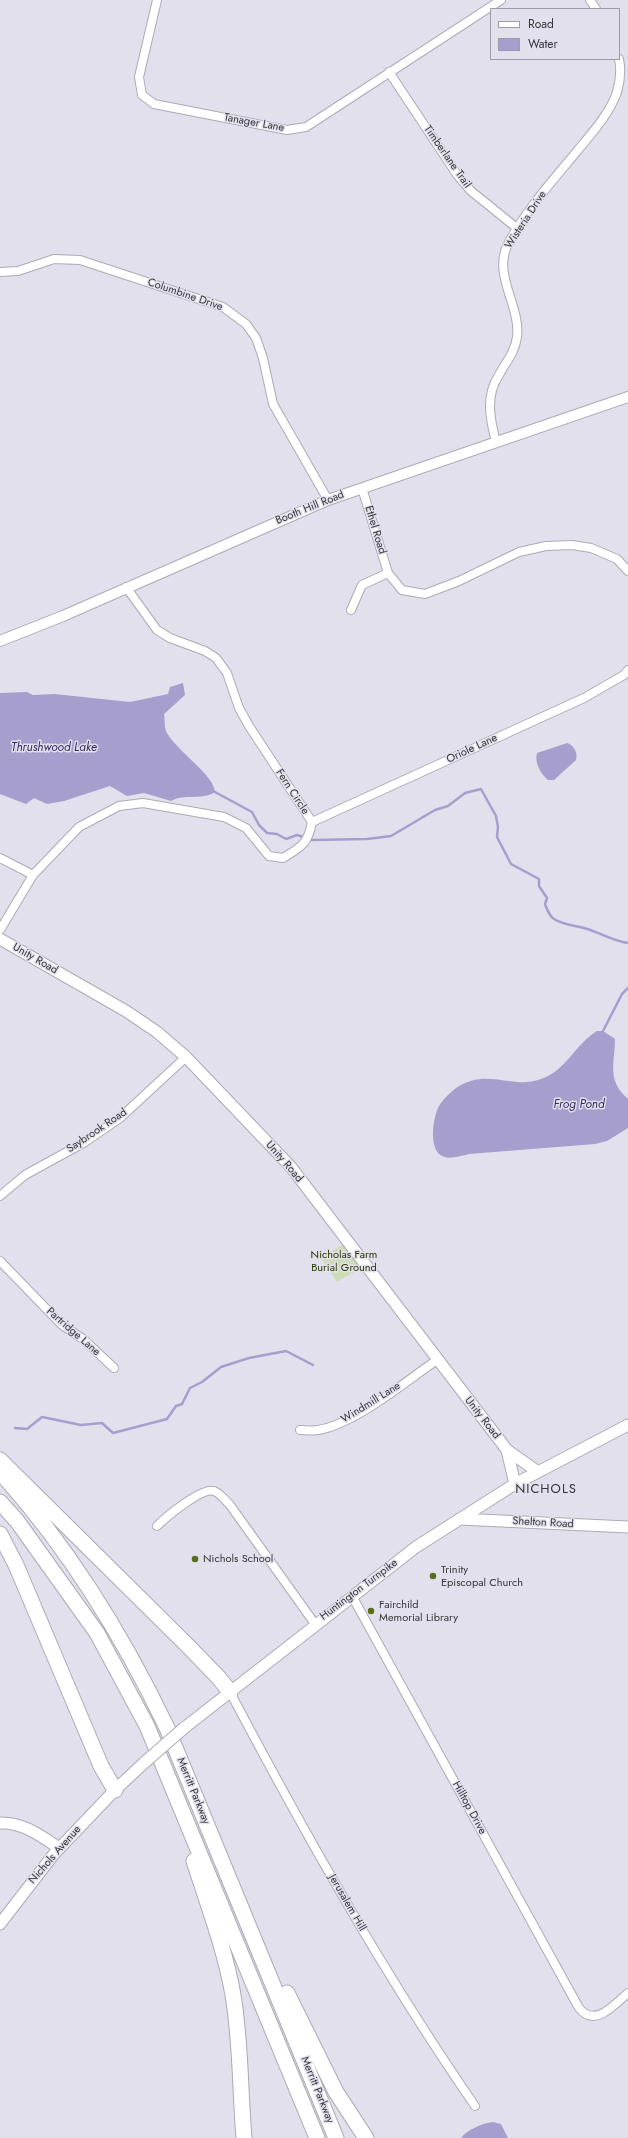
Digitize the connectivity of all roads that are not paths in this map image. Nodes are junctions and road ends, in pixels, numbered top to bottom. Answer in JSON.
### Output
{"nodes":[{"id":1,"x":157,"y":0,"type":"edge"},
{"id":2,"x":501,"y":0,"type":"edge"},
{"id":3,"x":619,"y":60,"type":"edge"},
{"id":4,"x":389,"y":72,"type":"junction"},
{"id":5,"x":518,"y":229,"type":"junction"},
{"id":6,"x":0,"y":272,"type":"edge"},
{"id":7,"x":628,"y":397,"type":"edge"},
{"id":8,"x":496,"y":442,"type":"junction"},
{"id":9,"x":362,"y":488,"type":"junction"},
{"id":10,"x":328,"y":500,"type":"junction"},
{"id":11,"x":628,"y":571,"type":"edge"},
{"id":12,"x":388,"y":573,"type":"junction"},
{"id":13,"x":126,"y":587,"type":"junction"},
{"id":14,"x":351,"y":610,"type":"dead end"},
{"id":15,"x":0,"y":641,"type":"edge"},
{"id":16,"x":628,"y":670,"type":"edge"},
{"id":17,"x":312,"y":822,"type":"junction"},
{"id":18,"x":0,"y":858,"type":"edge"},
{"id":19,"x":33,"y":875,"type":"junction"},
{"id":20,"x":0,"y":930,"type":"edge"},
{"id":21,"x":0,"y":939,"type":"edge"},
{"id":22,"x":186,"y":1057,"type":"junction"},
{"id":23,"x":0,"y":1196,"type":"edge"},
{"id":24,"x":0,"y":1261,"type":"edge"},
{"id":25,"x":437,"y":1360,"type":"junction"},
{"id":26,"x":114,"y":1368,"type":"dead end"},
{"id":27,"x":628,"y":1425,"type":"edge"},
{"id":28,"x":300,"y":1430,"type":"dead end"},
{"id":29,"x":507,"y":1450,"type":"junction"},
{"id":30,"x":0,"y":1460,"type":"edge"},
{"id":31,"x":0,"y":1472,"type":"edge"},
{"id":32,"x":538,"y":1472,"type":"junction"},
{"id":33,"x":516,"y":1484,"type":"junction"},
{"id":34,"x":0,"y":1502,"type":"edge"},
{"id":35,"x":459,"y":1519,"type":"junction"},
{"id":36,"x":157,"y":1526,"type":"dead end"},
{"id":37,"x":628,"y":1527,"type":"edge"},
{"id":38,"x":0,"y":1534,"type":"edge"},
{"id":39,"x":352,"y":1596,"type":"junction"},
{"id":40,"x":315,"y":1624,"type":"junction"},
{"id":41,"x":230,"y":1692,"type":"junction"},
{"id":42,"x":115,"y":1790,"type":"junction"},
{"id":43,"x":176,"y":1794,"type":"junction"},
{"id":44,"x":0,"y":1823,"type":"edge"},
{"id":45,"x":206,"y":1823,"type":"junction"},
{"id":46,"x":59,"y":1848,"type":"junction"},
{"id":47,"x":0,"y":1924,"type":"edge"},
{"id":48,"x":628,"y":1993,"type":"edge"},
{"id":49,"x":475,"y":2106,"type":"dead end"},
{"id":50,"x":244,"y":2138,"type":"edge"},
{"id":51,"x":317,"y":2138,"type":"edge"},
{"id":52,"x":336,"y":2138,"type":"edge"},
{"id":53,"x":366,"y":2138,"type":"edge"}],
"edges":[{"from":1,"to":4,"type":"street","name":"Tanager Lane"},
{"from":2,"to":4,"type":"street","name":"Tanager Lane"},
{"from":3,"to":5,"type":"street","name":"Wisteria Drive"},
{"from":4,"to":5,"type":"street","name":"Timberlane Trail"},
{"from":5,"to":8,"type":"street","name":"Wisteria Drive"},
{"from":6,"to":10,"type":"street","name":"Columbine Drive"},
{"from":7,"to":8,"type":"street","name":"Booth Hill Road"},
{"from":8,"to":9,"type":"street","name":"Booth Hill Road"},
{"from":9,"to":10,"type":"street","name":"Booth Hill Road"},
{"from":9,"to":12,"type":"street","name":"Ethel Road"},
{"from":10,"to":13,"type":"street","name":"Booth Hill Road"},
{"from":11,"to":12,"type":"street"},
{"from":12,"to":14,"type":"street"},
{"from":13,"to":15,"type":"street","name":"Booth Hill Road"},
{"from":13,"to":17,"type":"street","name":"Fern Circle"},
{"from":16,"to":17,"type":"street","name":"Oriole Lane"},
{"from":17,"to":19,"type":"street","name":"Fern Circle"},
{"from":18,"to":19,"type":"street"},
{"from":19,"to":20,"type":"street","name":"Fern Circle"},
{"from":21,"to":22,"type":"main road","name":"Unity Road"},
{"from":22,"to":23,"type":"street","name":"Saybrook Road"},
{"from":22,"to":25,"type":"main road","name":"Unity Road"},
{"from":24,"to":26,"type":"street","name":"Partridge Lane"},
{"from":25,"to":28,"type":"street","name":"Windmill Lane"},
{"from":25,"to":29,"type":"main road","name":"Unity Road"},
{"from":27,"to":32,"type":"main road","name":"Huntington Turnpike"},
{"from":29,"to":32,"type":"main road","name":"Unity Road"},
{"from":29,"to":33,"type":"main road","name":"Unity Road"},
{"from":30,"to":41,"type":"highway"},
{"from":31,"to":45,"type":"highway","name":"Merritt Parkway"},
{"from":32,"to":33,"type":"main road","name":"Huntington Turnpike"},
{"from":33,"to":35,"type":"main road","name":"Huntington Turnpike"},
{"from":34,"to":43,"type":"highway","name":"Merritt Parkway"},
{"from":35,"to":37,"type":"main road","name":"Shelton Road"},
{"from":35,"to":39,"type":"main road","name":"Huntington Turnpike"},
{"from":36,"to":40,"type":"street"},
{"from":38,"to":42,"type":"highway"},
{"from":39,"to":40,"type":"main road","name":"Huntington Turnpike"},
{"from":39,"to":48,"type":"street","name":"Hilltop Drive"},
{"from":40,"to":41,"type":"main road","name":"Huntington Turnpike"},
{"from":41,"to":42,"type":"main road","name":"Huntington Turnpike","bridge":true},
{"from":41,"to":49,"type":"street","name":"Jerusalem Hill"},
{"from":42,"to":46,"type":"main road","name":"Nichols Avenue"},
{"from":43,"to":50,"type":"highway"},
{"from":43,"to":51,"type":"highway","name":"Merritt Parkway"},
{"from":44,"to":46,"type":"main road"},
{"from":45,"to":52,"type":"highway","name":"Merritt Parkway"},
{"from":45,"to":53,"type":"highway"},
{"from":46,"to":47,"type":"main road","name":"Nichols Avenue"}]}
